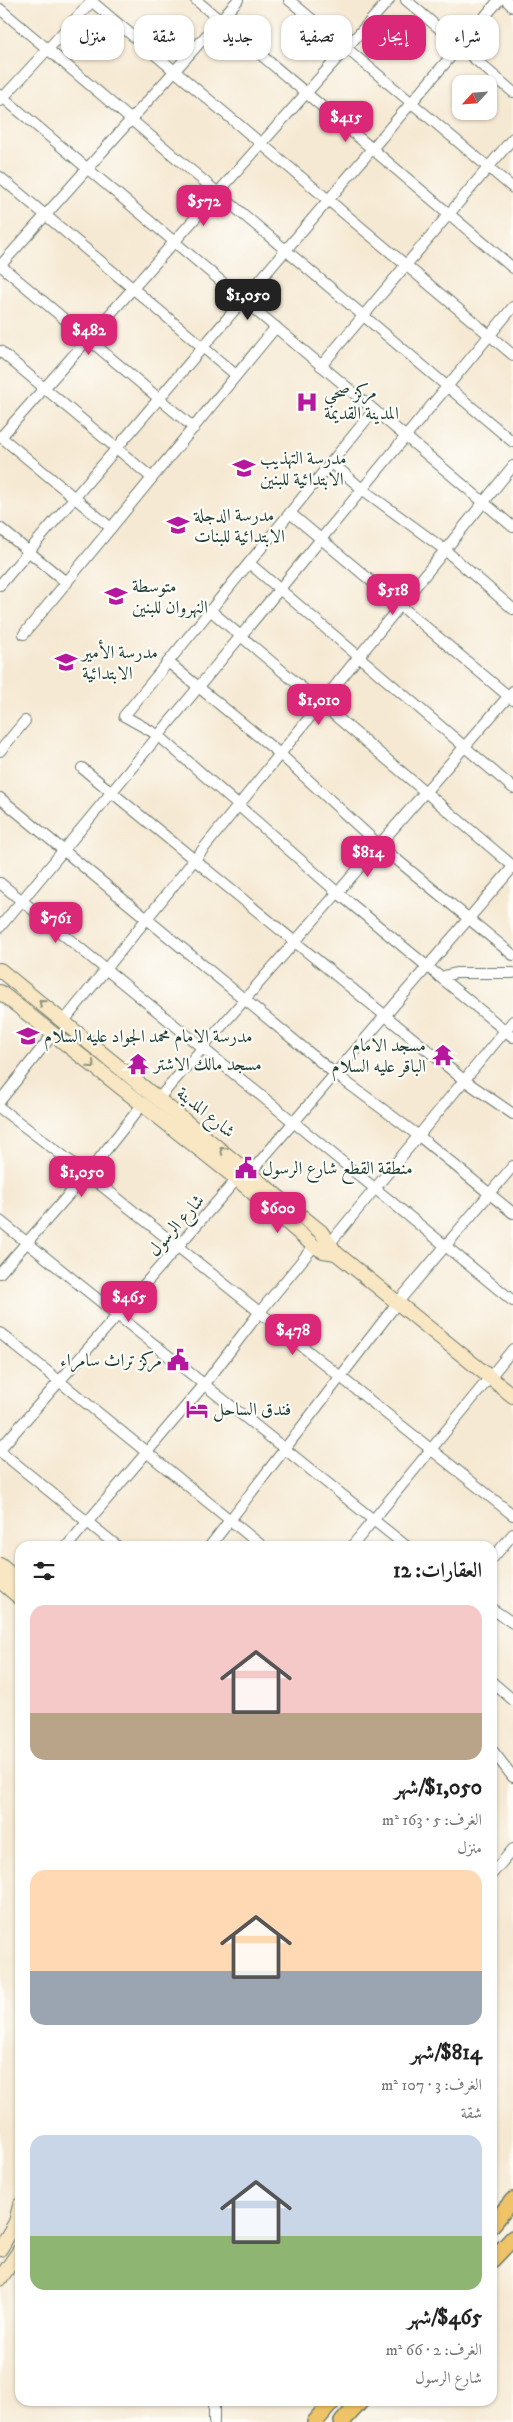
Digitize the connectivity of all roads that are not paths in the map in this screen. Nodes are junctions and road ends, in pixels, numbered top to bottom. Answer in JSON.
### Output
{"nodes":[{"id":1,"x":92,"y":0,"type":"edge"},
{"id":2,"x":196,"y":0,"type":"edge"},
{"id":3,"x":238,"y":0,"type":"edge"},
{"id":4,"x":290,"y":0,"type":"edge"},
{"id":5,"x":389,"y":0,"type":"edge"},
{"id":6,"x":406,"y":0,"type":"edge"},
{"id":7,"x":500,"y":0,"type":"edge"},
{"id":8,"x":506,"y":0,"type":"edge"},
{"id":9,"x":513,"y":7,"type":"edge"},
{"id":10,"x":0,"y":9,"type":"edge"},
{"id":11,"x":214,"y":15,"type":"edge"},
{"id":12,"x":224,"y":15,"type":"edge"},
{"id":13,"x":308,"y":15,"type":"edge"},
{"id":14,"x":487,"y":15,"type":"edge"},
{"id":15,"x":436,"y":26,"type":"edge"},
{"id":16,"x":204,"y":38,"type":"edge"},
{"id":17,"x":352,"y":41,"type":"edge"},
{"id":18,"x":47,"y":49,"type":"junction"},
{"id":19,"x":352,"y":53,"type":"edge"},
{"id":20,"x":267,"y":60,"type":"edge"},
{"id":21,"x":335,"y":60,"type":"edge"},
{"id":22,"x":448,"y":60,"type":"edge"},
{"id":23,"x":476,"y":60,"type":"edge"},
{"id":24,"x":175,"y":71,"type":"junction"},
{"id":25,"x":513,"y":92,"type":"edge"},
{"id":26,"x":306,"y":93,"type":"junction"},
{"id":27,"x":1,"y":98,"type":"edge"},
{"id":28,"x":412,"y":103,"type":"junction"},
{"id":29,"x":131,"y":119,"type":"junction"},
{"id":30,"x":513,"y":138,"type":"edge"},
{"id":31,"x":262,"y":144,"type":"junction"},
{"id":32,"x":372,"y":149,"type":"junction"},
{"id":33,"x":87,"y":168,"type":"junction"},
{"id":34,"x":488,"y":168,"type":"junction"},
{"id":35,"x":0,"y":177,"type":"edge"},
{"id":36,"x":513,"y":188,"type":"edge"},
{"id":37,"x":218,"y":193,"type":"junction"},
{"id":38,"x":329,"y":200,"type":"junction"},
{"id":39,"x":449,"y":214,"type":"junction"},
{"id":40,"x":45,"y":215,"type":"junction"},
{"id":41,"x":174,"y":242,"type":"junction"},
{"id":42,"x":286,"y":250,"type":"junction"},
{"id":43,"x":0,"y":265,"type":"edge"},
{"id":44,"x":406,"y":265,"type":"junction"},
{"id":45,"x":513,"y":268,"type":"edge"},
{"id":46,"x":133,"y":288,"type":"junction"},
{"id":47,"x":244,"y":300,"type":"junction"},
{"id":48,"x":513,"y":307,"type":"edge"},
{"id":49,"x":364,"y":316,"type":"junction"},
{"id":50,"x":276,"y":327,"type":"junction"},
{"id":51,"x":490,"y":335,"type":"junction"},
{"id":52,"x":88,"y":339,"type":"junction"},
{"id":53,"x":203,"y":347,"type":"junction"},
{"id":54,"x":0,"y":351,"type":"edge"},
{"id":55,"x":513,"y":355,"type":"edge"},
{"id":56,"x":321,"y":366,"type":"junction"},
{"id":57,"x":236,"y":375,"type":"junction"},
{"id":58,"x":448,"y":386,"type":"junction"},
{"id":59,"x":44,"y":388,"type":"junction"},
{"id":60,"x":159,"y":399,"type":"junction"},
{"id":61,"x":374,"y":410,"type":"junction"},
{"id":62,"x":194,"y":428,"type":"junction"},
{"id":63,"x":0,"y":437,"type":"edge"},
{"id":64,"x":406,"y":437,"type":"junction"},
{"id":65,"x":513,"y":442,"type":"edge"},
{"id":66,"x":116,"y":448,"type":"junction"},
{"id":67,"x":331,"y":462,"type":"junction"},
{"id":68,"x":513,"y":466,"type":"edge"},
{"id":69,"x":152,"y":478,"type":"junction"},
{"id":70,"x":362,"y":489,"type":"junction"},
{"id":71,"x":74,"y":498,"type":"junction"},
{"id":72,"x":484,"y":502,"type":"junction"},
{"id":73,"x":290,"y":513,"type":"junction"},
{"id":74,"x":513,"y":527,"type":"edge"},
{"id":75,"x":0,"y":528,"type":"edge"},
{"id":76,"x":111,"y":528,"type":"junction"},
{"id":77,"x":321,"y":539,"type":"junction"},
{"id":78,"x":445,"y":550,"type":"junction"},
{"id":79,"x":28,"y":552,"type":"junction"},
{"id":80,"x":249,"y":563,"type":"junction"},
{"id":81,"x":67,"y":582,"type":"junction"},
{"id":82,"x":0,"y":585,"type":"edge"},
{"id":83,"x":280,"y":589,"type":"junction"},
{"id":84,"x":400,"y":606,"type":"junction"},
{"id":85,"x":513,"y":609,"type":"edge"},
{"id":86,"x":210,"y":610,"type":"junction"},
{"id":87,"x":24,"y":634,"type":"dead end"},
{"id":88,"x":241,"y":636,"type":"junction"},
{"id":89,"x":359,"y":657,"type":"junction"},
{"id":90,"x":168,"y":662,"type":"junction"},
{"id":91,"x":198,"y":687,"type":"junction"},
{"id":92,"x":511,"y":696,"type":"edge"},
{"id":93,"x":321,"y":704,"type":"junction"},
{"id":94,"x":25,"y":721,"type":"dead end"},
{"id":95,"x":158,"y":735,"type":"junction"},
{"id":96,"x":465,"y":746,"type":"junction"},
{"id":97,"x":0,"y":752,"type":"edge"},
{"id":98,"x":280,"y":754,"type":"junction"},
{"id":99,"x":82,"y":768,"type":"dead end"},
{"id":100,"x":513,"y":788,"type":"edge"},
{"id":101,"x":111,"y":792,"type":"junction"},
{"id":102,"x":425,"y":792,"type":"junction"},
{"id":103,"x":0,"y":798,"type":"edge"},
{"id":104,"x":238,"y":806,"type":"junction"},
{"id":105,"x":379,"y":845,"type":"junction"},
{"id":106,"x":63,"y":850,"type":"junction"},
{"id":107,"x":195,"y":860,"type":"junction"},
{"id":108,"x":513,"y":866,"type":"edge"},
{"id":109,"x":0,"y":883,"type":"edge"},
{"id":110,"x":338,"y":892,"type":"junction"},
{"id":111,"x":22,"y":900,"type":"junction"},
{"id":112,"x":468,"y":918,"type":"junction"},
{"id":113,"x":147,"y":919,"type":"junction"},
{"id":114,"x":0,"y":927,"type":"edge"},
{"id":115,"x":295,"y":942,"type":"junction"},
{"id":116,"x":513,"y":955,"type":"edge"},
{"id":117,"x":427,"y":966,"type":"junction"},
{"id":118,"x":106,"y":969,"type":"junction"},
{"id":119,"x":0,"y":970,"type":"edge"},
{"id":120,"x":513,"y":973,"type":"edge"},
{"id":121,"x":440,"y":977,"type":"junction"},
{"id":122,"x":0,"y":992,"type":"edge"},
{"id":123,"x":245,"y":1000,"type":"junction"},
{"id":124,"x":385,"y":1015,"type":"junction"},
{"id":125,"x":64,"y":1021,"type":"junction"},
{"id":126,"x":513,"y":1021,"type":"edge"},
{"id":127,"x":54,"y":1034,"type":"junction"},
{"id":128,"x":509,"y":1034,"type":"edge"},
{"id":129,"x":203,"y":1048,"type":"junction"},
{"id":130,"x":334,"y":1073,"type":"junction"},
{"id":131,"x":464,"y":1080,"type":"junction"},
{"id":132,"x":159,"y":1098,"type":"junction"},
{"id":133,"x":0,"y":1101,"type":"edge"},
{"id":134,"x":142,"y":1105,"type":"junction"},
{"id":135,"x":0,"y":1108,"type":"edge"},
{"id":136,"x":513,"y":1114,"type":"edge"},
{"id":137,"x":293,"y":1121,"type":"junction"},
{"id":138,"x":419,"y":1136,"type":"junction"},
{"id":139,"x":513,"y":1166,"type":"edge"},
{"id":140,"x":250,"y":1172,"type":"junction"},
{"id":141,"x":87,"y":1174,"type":"junction"},
{"id":142,"x":237,"y":1179,"type":"junction"},
{"id":143,"x":376,"y":1188,"type":"junction"},
{"id":144,"x":490,"y":1194,"type":"junction"},
{"id":145,"x":513,"y":1212,"type":"edge"},
{"id":146,"x":0,"y":1221,"type":"edge"},
{"id":147,"x":27,"y":1242,"type":"junction"},
{"id":148,"x":446,"y":1246,"type":"junction"},
{"id":149,"x":177,"y":1248,"type":"junction"},
{"id":150,"x":326,"y":1248,"type":"junction"},
{"id":151,"x":0,"y":1273,"type":"edge"},
{"id":152,"x":513,"y":1301,"type":"edge"},
{"id":153,"x":398,"y":1302,"type":"junction"},
{"id":154,"x":259,"y":1313,"type":"junction"},
{"id":155,"x":118,"y":1316,"type":"junction"},
{"id":156,"x":0,"y":1333,"type":"edge"},
{"id":157,"x":513,"y":1349,"type":"edge"},
{"id":158,"x":340,"y":1377,"type":"junction"},
{"id":159,"x":490,"y":1378,"type":"junction"},
{"id":160,"x":60,"y":1382,"type":"junction"},
{"id":161,"x":204,"y":1385,"type":"junction"},
{"id":162,"x":513,"y":1396,"type":"edge"},
{"id":163,"x":0,"y":1450,"type":"edge"},
{"id":164,"x":285,"y":1450,"type":"junction"},
{"id":165,"x":430,"y":1450,"type":"junction"},
{"id":166,"x":147,"y":1453,"type":"junction"},
{"id":167,"x":513,"y":1515,"type":"edge"},
{"id":168,"x":230,"y":1520,"type":"junction"},
{"id":169,"x":373,"y":1520,"type":"junction"},
{"id":170,"x":88,"y":1522,"type":"junction"},
{"id":171,"x":513,"y":1534,"type":"edge"},
{"id":172,"x":71,"y":1541,"type":"edge"},
{"id":173,"x":111,"y":1541,"type":"edge"},
{"id":174,"x":214,"y":1541,"type":"edge"},
{"id":175,"x":256,"y":1541,"type":"edge"},
{"id":176,"x":356,"y":1541,"type":"edge"},
{"id":177,"x":400,"y":1541,"type":"edge"},
{"id":178,"x":497,"y":1553,"type":"edge"},
{"id":179,"x":0,"y":1565,"type":"edge"},
{"id":180,"x":15,"y":1578,"type":"edge"},
{"id":181,"x":0,"y":1581,"type":"edge"},
{"id":182,"x":15,"y":1594,"type":"edge"},
{"id":183,"x":497,"y":1612,"type":"edge"},
{"id":184,"x":513,"y":1623,"type":"edge"},
{"id":185,"x":497,"y":1686,"type":"edge"},
{"id":186,"x":513,"y":1700,"type":"edge"},
{"id":187,"x":497,"y":1756,"type":"edge"},
{"id":188,"x":513,"y":1777,"type":"edge"},
{"id":189,"x":513,"y":1849,"type":"edge"},
{"id":190,"x":497,"y":1868,"type":"edge"},
{"id":191,"x":513,"y":2200,"type":"edge"},
{"id":192,"x":497,"y":2219,"type":"edge"},
{"id":193,"x":15,"y":2224,"type":"edge"},
{"id":194,"x":513,"y":2238,"type":"edge"},
{"id":195,"x":0,"y":2249,"type":"edge"},
{"id":196,"x":497,"y":2255,"type":"edge"},
{"id":197,"x":15,"y":2257,"type":"edge"},
{"id":198,"x":0,"y":2279,"type":"edge"},
{"id":199,"x":214,"y":2406,"type":"edge"},
{"id":200,"x":329,"y":2406,"type":"edge"},
{"id":201,"x":356,"y":2406,"type":"edge"},
{"id":202,"x":214,"y":2422,"type":"edge"},
{"id":203,"x":315,"y":2422,"type":"edge"},
{"id":204,"x":342,"y":2422,"type":"edge"}],
"edges":[{"from":1,"to":18,"type":"street"},
{"from":1,"to":24,"type":"street"},
{"from":2,"to":11,"type":"street"},
{"from":3,"to":12,"type":"street"},
{"from":4,"to":13,"type":"street"},
{"from":5,"to":17,"type":"street"},
{"from":6,"to":15,"type":"street"},
{"from":7,"to":14,"type":"street"},
{"from":8,"to":9,"type":"street"},
{"from":10,"to":18,"type":"street"},
{"from":16,"to":24,"type":"street"},
{"from":18,"to":27,"type":"street"},
{"from":18,"to":29,"type":"street"},
{"from":19,"to":28,"type":"street"},
{"from":20,"to":26,"type":"street"},
{"from":21,"to":26,"type":"street"},
{"from":22,"to":28,"type":"street"},
{"from":23,"to":25,"type":"street"},
{"from":24,"to":29,"type":"street"},
{"from":24,"to":31,"type":"street"},
{"from":26,"to":31,"type":"street"},
{"from":26,"to":32,"type":"street"},
{"from":27,"to":33,"type":"street"},
{"from":28,"to":32,"type":"street"},
{"from":28,"to":34,"type":"street"},
{"from":29,"to":33,"type":"street"},
{"from":29,"to":37,"type":"street"},
{"from":30,"to":34,"type":"street"},
{"from":31,"to":37,"type":"street"},
{"from":31,"to":38,"type":"street"},
{"from":32,"to":38,"type":"street"},
{"from":32,"to":39,"type":"street"},
{"from":33,"to":40,"type":"street"},
{"from":33,"to":41,"type":"street"},
{"from":34,"to":36,"type":"street"},
{"from":34,"to":39,"type":"street"},
{"from":35,"to":40,"type":"street"},
{"from":37,"to":41,"type":"street"},
{"from":37,"to":42,"type":"street"},
{"from":38,"to":42,"type":"street"},
{"from":38,"to":44,"type":"street"},
{"from":39,"to":44,"type":"street"},
{"from":39,"to":45,"type":"street"},
{"from":40,"to":43,"type":"street"},
{"from":40,"to":46,"type":"street"},
{"from":41,"to":46,"type":"street"},
{"from":41,"to":47,"type":"street"},
{"from":42,"to":47,"type":"street"},
{"from":42,"to":49,"type":"street"},
{"from":43,"to":52,"type":"street"},
{"from":44,"to":49,"type":"street"},
{"from":44,"to":51,"type":"street"},
{"from":46,"to":52,"type":"street"},
{"from":46,"to":53,"type":"street"},
{"from":47,"to":50,"type":"street"},
{"from":47,"to":53,"type":"street"},
{"from":48,"to":51,"type":"street"},
{"from":49,"to":56,"type":"street"},
{"from":49,"to":58,"type":"street"},
{"from":50,"to":56,"type":"street"},
{"from":50,"to":57,"type":"street"},
{"from":51,"to":55,"type":"street"},
{"from":51,"to":58,"type":"street"},
{"from":52,"to":59,"type":"street"},
{"from":52,"to":60,"type":"street"},
{"from":53,"to":57,"type":"street"},
{"from":53,"to":60,"type":"street"},
{"from":54,"to":59,"type":"street"},
{"from":56,"to":61,"type":"street"},
{"from":57,"to":62,"type":"street"},
{"from":58,"to":64,"type":"street"},
{"from":58,"to":65,"type":"street"},
{"from":59,"to":63,"type":"street"},
{"from":59,"to":66,"type":"street"},
{"from":60,"to":62,"type":"street"},
{"from":60,"to":66,"type":"street"},
{"from":61,"to":64,"type":"street"},
{"from":61,"to":67,"type":"street"},
{"from":62,"to":69,"type":"street"},
{"from":63,"to":71,"type":"street"},
{"from":64,"to":70,"type":"street"},
{"from":64,"to":72,"type":"street"},
{"from":66,"to":69,"type":"street"},
{"from":66,"to":71,"type":"street"},
{"from":67,"to":70,"type":"street"},
{"from":67,"to":73,"type":"street"},
{"from":68,"to":72,"type":"street"},
{"from":69,"to":76,"type":"street"},
{"from":70,"to":77,"type":"street"},
{"from":70,"to":78,"type":"street"},
{"from":71,"to":76,"type":"street"},
{"from":71,"to":79,"type":"street"},
{"from":72,"to":74,"type":"street"},
{"from":72,"to":78,"type":"street"},
{"from":73,"to":77,"type":"street"},
{"from":73,"to":80,"type":"street"},
{"from":75,"to":79,"type":"street"},
{"from":76,"to":81,"type":"street"},
{"from":77,"to":83,"type":"street"},
{"from":77,"to":84,"type":"street"},
{"from":78,"to":84,"type":"street"},
{"from":78,"to":85,"type":"street"},
{"from":79,"to":81,"type":"street"},
{"from":79,"to":82,"type":"street"},
{"from":80,"to":83,"type":"street"},
{"from":80,"to":86,"type":"street"},
{"from":81,"to":87,"type":"street"},
{"from":83,"to":88,"type":"street"},
{"from":83,"to":89,"type":"street"},
{"from":84,"to":89,"type":"street"},
{"from":84,"to":92,"type":"street"},
{"from":86,"to":88,"type":"street"},
{"from":86,"to":90,"type":"street"},
{"from":88,"to":91,"type":"street"},
{"from":88,"to":93,"type":"street"},
{"from":89,"to":93,"type":"street"},
{"from":89,"to":96,"type":"street"},
{"from":90,"to":91,"type":"street"},
{"from":90,"to":95,"type":"street"},
{"from":91,"to":95,"type":"street"},
{"from":91,"to":98,"type":"street"},
{"from":92,"to":96,"type":"street"},
{"from":93,"to":98,"type":"street"},
{"from":93,"to":102,"type":"street"},
{"from":94,"to":97,"type":"street"},
{"from":95,"to":101,"type":"street"},
{"from":95,"to":104,"type":"street"},
{"from":96,"to":100,"type":"street"},
{"from":96,"to":102,"type":"street"},
{"from":98,"to":104,"type":"street"},
{"from":98,"to":105,"type":"street"},
{"from":99,"to":101,"type":"street"},
{"from":101,"to":106,"type":"street"},
{"from":101,"to":107,"type":"street"},
{"from":102,"to":105,"type":"street"},
{"from":102,"to":108,"type":"street"},
{"from":103,"to":106,"type":"street"},
{"from":104,"to":107,"type":"street"},
{"from":104,"to":110,"type":"street"},
{"from":105,"to":110,"type":"street"},
{"from":105,"to":112,"type":"street"},
{"from":106,"to":111,"type":"street"},
{"from":106,"to":113,"type":"street"},
{"from":107,"to":113,"type":"street"},
{"from":107,"to":115,"type":"street"},
{"from":108,"to":112,"type":"street"},
{"from":109,"to":111,"type":"street"},
{"from":110,"to":115,"type":"street"},
{"from":110,"to":117,"type":"street"},
{"from":111,"to":114,"type":"street"},
{"from":111,"to":118,"type":"street"},
{"from":112,"to":116,"type":"street"},
{"from":112,"to":117,"type":"street"},
{"from":113,"to":118,"type":"street"},
{"from":113,"to":123,"type":"street"},
{"from":115,"to":123,"type":"street"},
{"from":115,"to":124,"type":"street"},
{"from":117,"to":121,"type":"street"},
{"from":117,"to":124,"type":"street"},
{"from":118,"to":125,"type":"street"},
{"from":118,"to":129,"type":"street"},
{"from":125,"to":119,"type":"main road","name":"شارع المدينة","one_way":true},
{"from":120,"to":121,"type":"street"},
{"from":121,"to":128,"type":"street"},
{"from":122,"to":127,"type":"main road","name":"شارع المدينة"},
{"from":123,"to":129,"type":"street"},
{"from":123,"to":130,"type":"street"},
{"from":124,"to":130,"type":"street"},
{"from":124,"to":131,"type":"street"},
{"from":125,"to":132,"type":"main road","name":"شارع المدينة"},
{"from":126,"to":128,"type":"street"},
{"from":127,"to":133,"type":"street"},
{"from":127,"to":134,"type":"main road","name":"شارع المدينة","one_way":true},
{"from":128,"to":131,"type":"street"},
{"from":129,"to":132,"type":"street"},
{"from":129,"to":137,"type":"street"},
{"from":130,"to":137,"type":"street"},
{"from":130,"to":138,"type":"street"},
{"from":131,"to":136,"type":"street"},
{"from":131,"to":138,"type":"street"},
{"from":140,"to":132,"type":"main road","name":"شارع المدينة","one_way":true},
{"from":134,"to":141,"type":"street"},
{"from":134,"to":142,"type":"main road","name":"شارع المدينة"},
{"from":135,"to":141,"type":"street"},
{"from":137,"to":140,"type":"street"},
{"from":137,"to":143,"type":"street"},
{"from":138,"to":143,"type":"street"},
{"from":138,"to":144,"type":"street"},
{"from":139,"to":144,"type":"street"},
{"from":140,"to":150,"type":"main road","name":"شارع المدينة"},
{"from":141,"to":147,"type":"street"},
{"from":141,"to":149,"type":"street"},
{"from":142,"to":149,"type":"street","name":"شارع الرسول"},
{"from":142,"to":150,"type":"main road","name":"شارع المدينة"},
{"from":143,"to":148,"type":"street"},
{"from":143,"to":150,"type":"street"},
{"from":144,"to":145,"type":"street"},
{"from":144,"to":148,"type":"street"},
{"from":146,"to":147,"type":"street"},
{"from":147,"to":151,"type":"street"},
{"from":147,"to":155,"type":"street"},
{"from":148,"to":152,"type":"street"},
{"from":148,"to":153,"type":"street"},
{"from":149,"to":154,"type":"street"},
{"from":149,"to":155,"type":"street","name":"شارع الرسول"},
{"from":150,"to":153,"type":"main road","name":"شارع المدينة"},
{"from":150,"to":154,"type":"street"},
{"from":153,"to":158,"type":"street"},
{"from":153,"to":159,"type":"main road","name":"شارع المدينة"},
{"from":154,"to":158,"type":"street"},
{"from":154,"to":161,"type":"street"},
{"from":155,"to":160,"type":"street","name":"شارع الرسول"},
{"from":155,"to":161,"type":"street"},
{"from":156,"to":160,"type":"street"},
{"from":157,"to":159,"type":"street"},
{"from":158,"to":164,"type":"street"},
{"from":158,"to":165,"type":"street"},
{"from":159,"to":162,"type":"main road","name":"شارع المدينة"},
{"from":159,"to":165,"type":"street"},
{"from":160,"to":163,"type":"street","name":"شارع الرسول"},
{"from":160,"to":166,"type":"street"},
{"from":161,"to":164,"type":"street"},
{"from":161,"to":166,"type":"street"},
{"from":163,"to":170,"type":"street"},
{"from":164,"to":168,"type":"street"},
{"from":164,"to":169,"type":"street"},
{"from":165,"to":167,"type":"street"},
{"from":165,"to":169,"type":"street"},
{"from":166,"to":168,"type":"street"},
{"from":166,"to":170,"type":"street"},
{"from":168,"to":174,"type":"street"},
{"from":168,"to":175,"type":"street"},
{"from":169,"to":176,"type":"street"},
{"from":169,"to":177,"type":"street"},
{"from":170,"to":172,"type":"street"},
{"from":170,"to":173,"type":"street"},
{"from":171,"to":178,"type":"street"},
{"from":179,"to":180,"type":"main road"},
{"from":181,"to":182,"type":"main road"},
{"from":183,"to":184,"type":"street"},
{"from":185,"to":186,"type":"street"},
{"from":187,"to":188,"type":"street"},
{"from":189,"to":190,"type":"street"},
{"from":191,"to":192,"type":"main road"},
{"from":193,"to":195,"type":"main road"},
{"from":194,"to":196,"type":"main road"},
{"from":197,"to":198,"type":"main road"},
{"from":199,"to":202,"type":"street"},
{"from":200,"to":203,"type":"main road"},
{"from":201,"to":204,"type":"main road"}]}
